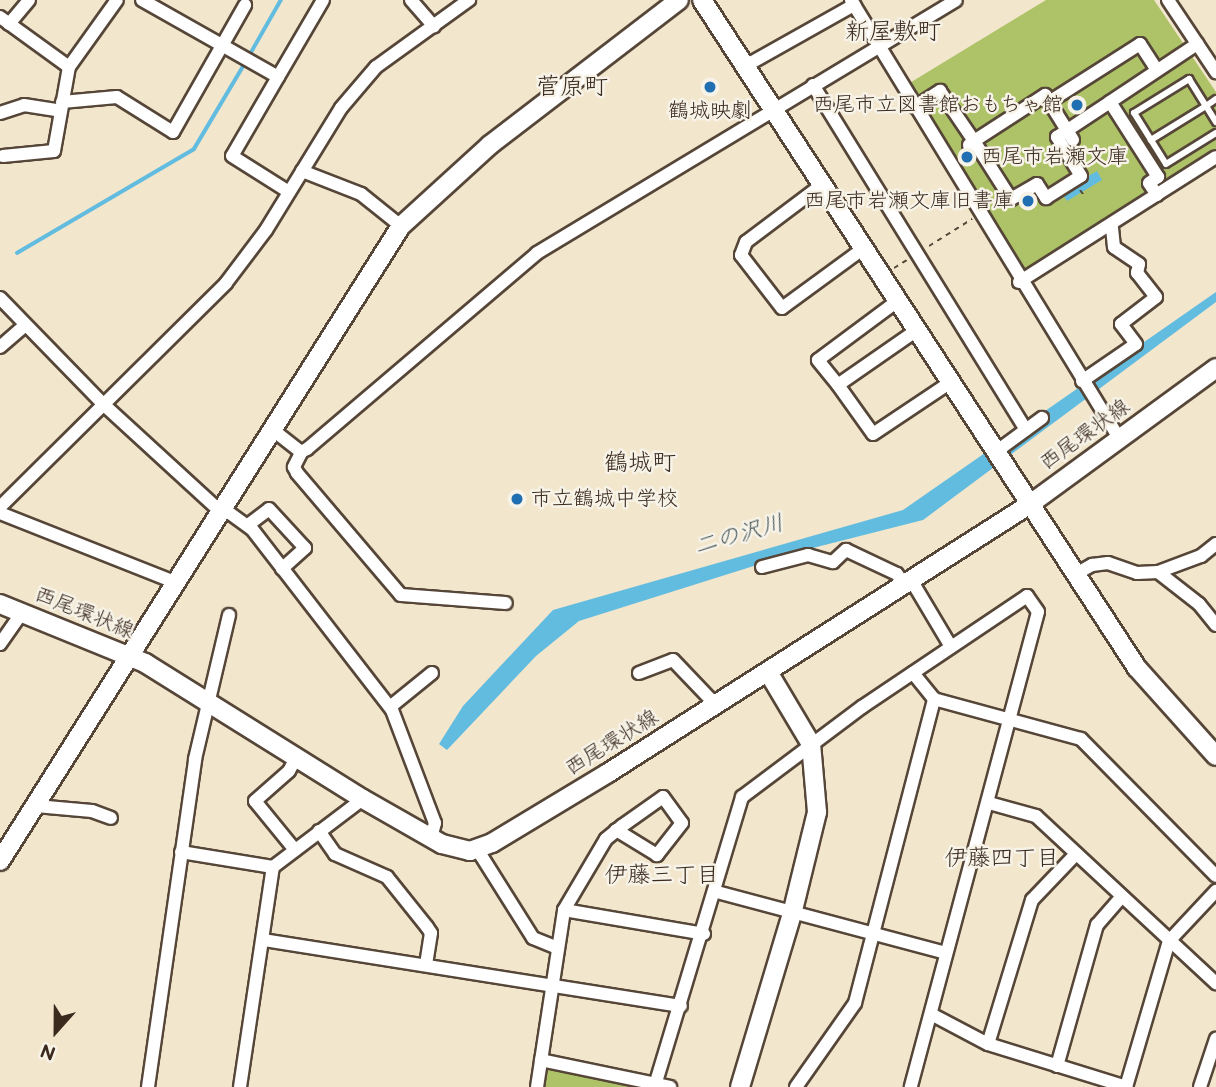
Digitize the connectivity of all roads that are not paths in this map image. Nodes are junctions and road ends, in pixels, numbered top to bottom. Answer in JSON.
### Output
{"nodes":[{"id":1,"x":29,"y":0,"type":"edge"},
{"id":2,"x":117,"y":0,"type":"edge"},
{"id":3,"x":142,"y":0,"type":"edge"},
{"id":4,"x":323,"y":0,"type":"edge"},
{"id":5,"x":411,"y":0,"type":"edge"},
{"id":6,"x":469,"y":0,"type":"edge"},
{"id":7,"x":679,"y":0,"type":"edge"},
{"id":8,"x":702,"y":0,"type":"edge"},
{"id":9,"x":956,"y":0,"type":"edge"},
{"id":10,"x":1168,"y":0,"type":"edge"},
{"id":11,"x":852,"y":2,"type":"edge"},
{"id":12,"x":245,"y":5,"type":"dead end"},
{"id":13,"x":5,"y":20,"type":"edge"},
{"id":14,"x":434,"y":26,"type":"junction"},
{"id":15,"x":1197,"y":44,"type":"junction"},
{"id":16,"x":879,"y":45,"type":"junction"},
{"id":17,"x":224,"y":46,"type":"junction"},
{"id":18,"x":747,"y":65,"type":"junction"},
{"id":19,"x":69,"y":67,"type":"junction"},
{"id":20,"x":1157,"y":70,"type":"junction"},
{"id":21,"x":1216,"y":72,"type":"edge"},
{"id":22,"x":278,"y":77,"type":"junction"},
{"id":23,"x":813,"y":85,"type":"junction"},
{"id":24,"x":1216,"y":99,"type":"edge"},
{"id":25,"x":1049,"y":102,"type":"junction"},
{"id":26,"x":1110,"y":102,"type":"junction"},
{"id":27,"x":62,"y":106,"type":"junction"},
{"id":28,"x":1206,"y":106,"type":"junction"},
{"id":29,"x":915,"y":107,"type":"junction"},
{"id":30,"x":774,"y":110,"type":"junction"},
{"id":31,"x":0,"y":113,"type":"edge"},
{"id":32,"x":1216,"y":122,"type":"edge"},
{"id":33,"x":1216,"y":133,"type":"edge"},
{"id":34,"x":1071,"y":135,"type":"junction"},
{"id":35,"x":1151,"y":140,"type":"junction"},
{"id":36,"x":971,"y":143,"type":"junction"},
{"id":37,"x":3,"y":156,"type":"dead end"},
{"id":38,"x":1216,"y":157,"type":"edge"},
{"id":39,"x":302,"y":171,"type":"junction"},
{"id":40,"x":823,"y":184,"type":"junction"},
{"id":41,"x":289,"y":192,"type":"junction"},
{"id":42,"x":1157,"y":195,"type":"junction"},
{"id":43,"x":401,"y":226,"type":"junction"},
{"id":44,"x":1112,"y":227,"type":"junction"},
{"id":45,"x":864,"y":248,"type":"junction"},
{"id":46,"x":1019,"y":282,"type":"junction"},
{"id":47,"x":0,"y":298,"type":"edge"},
{"id":48,"x":896,"y":302,"type":"junction"},
{"id":49,"x":25,"y":325,"type":"junction"},
{"id":50,"x":917,"y":330,"type":"junction"},
{"id":51,"x":0,"y":347,"type":"edge"},
{"id":52,"x":1216,"y":368,"type":"edge"},
{"id":53,"x":1082,"y":380,"type":"junction"},
{"id":54,"x":951,"y":382,"type":"junction"},
{"id":55,"x":838,"y":386,"type":"junction"},
{"id":56,"x":102,"y":403,"type":"junction"},
{"id":57,"x":1042,"y":418,"type":"dead end"},
{"id":58,"x":272,"y":430,"type":"junction"},
{"id":59,"x":1026,"y":430,"type":"junction"},
{"id":60,"x":1119,"y":438,"type":"junction"},
{"id":61,"x":993,"y":444,"type":"junction"},
{"id":62,"x":302,"y":451,"type":"junction"},
{"id":63,"x":1029,"y":505,"type":"junction"},
{"id":64,"x":0,"y":507,"type":"edge"},
{"id":65,"x":223,"y":511,"type":"junction"},
{"id":66,"x":0,"y":513,"type":"edge"},
{"id":67,"x":248,"y":526,"type":"junction"},
{"id":68,"x":1216,"y":544,"type":"edge"},
{"id":69,"x":762,"y":567,"type":"dead end"},
{"id":70,"x":282,"y":569,"type":"junction"},
{"id":71,"x":1158,"y":572,"type":"junction"},
{"id":72,"x":1074,"y":575,"type":"junction"},
{"id":73,"x":907,"y":581,"type":"junction"},
{"id":74,"x":177,"y":583,"type":"junction"},
{"id":75,"x":506,"y":603,"type":"dead end"},
{"id":76,"x":0,"y":604,"type":"edge"},
{"id":77,"x":22,"y":612,"type":"junction"},
{"id":78,"x":229,"y":615,"type":"dead end"},
{"id":79,"x":1216,"y":625,"type":"edge"},
{"id":80,"x":0,"y":644,"type":"edge"},
{"id":81,"x":950,"y":645,"type":"junction"},
{"id":82,"x":131,"y":657,"type":"junction"},
{"id":83,"x":768,"y":672,"type":"junction"},
{"id":84,"x":432,"y":673,"type":"dead end"},
{"id":85,"x":639,"y":673,"type":"dead end"},
{"id":86,"x":913,"y":673,"type":"junction"},
{"id":87,"x":934,"y":699,"type":"junction"},
{"id":88,"x":206,"y":701,"type":"junction"},
{"id":89,"x":716,"y":705,"type":"junction"},
{"id":90,"x":390,"y":707,"type":"junction"},
{"id":91,"x":1009,"y":720,"type":"junction"},
{"id":92,"x":811,"y":744,"type":"junction"},
{"id":93,"x":298,"y":756,"type":"junction"},
{"id":94,"x":1216,"y":756,"type":"edge"},
{"id":95,"x":363,"y":799,"type":"junction"},
{"id":96,"x":989,"y":803,"type":"junction"},
{"id":97,"x":36,"y":806,"type":"junction"},
{"id":98,"x":111,"y":818,"type":"dead end"},
{"id":99,"x":617,"y":830,"type":"junction"},
{"id":100,"x":319,"y":831,"type":"junction"},
{"id":101,"x":431,"y":838,"type":"junction"},
{"id":102,"x":477,"y":849,"type":"junction"},
{"id":103,"x":295,"y":850,"type":"junction"},
{"id":104,"x":181,"y":852,"type":"junction"},
{"id":105,"x":1076,"y":854,"type":"junction"},
{"id":106,"x":0,"y":861,"type":"edge"},
{"id":107,"x":273,"y":867,"type":"junction"},
{"id":108,"x":1216,"y":876,"type":"edge"},
{"id":109,"x":1216,"y":891,"type":"edge"},
{"id":110,"x":717,"y":892,"type":"junction"},
{"id":111,"x":1122,"y":896,"type":"junction"},
{"id":112,"x":564,"y":910,"type":"junction"},
{"id":113,"x":793,"y":910,"type":"junction"},
{"id":114,"x":871,"y":932,"type":"junction"},
{"id":115,"x":704,"y":934,"type":"junction"},
{"id":116,"x":264,"y":940,"type":"junction"},
{"id":117,"x":1169,"y":941,"type":"junction"},
{"id":118,"x":558,"y":948,"type":"junction"},
{"id":119,"x":946,"y":953,"type":"junction"},
{"id":120,"x":425,"y":965,"type":"junction"},
{"id":121,"x":1216,"y":983,"type":"edge"},
{"id":122,"x":553,"y":985,"type":"junction"},
{"id":123,"x":681,"y":1006,"type":"junction"},
{"id":124,"x":931,"y":1014,"type":"junction"},
{"id":125,"x":1216,"y":1039,"type":"edge"},
{"id":126,"x":988,"y":1044,"type":"junction"},
{"id":127,"x":541,"y":1060,"type":"junction"},
{"id":128,"x":1057,"y":1066,"type":"junction"},
{"id":129,"x":656,"y":1082,"type":"junction"},
{"id":130,"x":148,"y":1087,"type":"edge"},
{"id":131,"x":240,"y":1087,"type":"edge"},
{"id":132,"x":537,"y":1087,"type":"edge"},
{"id":133,"x":670,"y":1087,"type":"edge"},
{"id":134,"x":740,"y":1087,"type":"edge"},
{"id":135,"x":796,"y":1087,"type":"edge"},
{"id":136,"x":911,"y":1087,"type":"edge"},
{"id":137,"x":1127,"y":1087,"type":"edge"},
{"id":138,"x":1200,"y":1087,"type":"edge"}],
"edges":[{"from":1,"to":13,"type":"street"},
{"from":2,"to":19,"type":"street"},
{"from":3,"to":17,"type":"street"},
{"from":4,"to":22,"type":"street"},
{"from":5,"to":14,"type":"street"},
{"from":6,"to":14,"type":"street"},
{"from":7,"to":43,"type":"street"},
{"from":8,"to":18,"type":"street"},
{"from":9,"to":16,"type":"street"},
{"from":10,"to":15,"type":"street"},
{"from":11,"to":16,"type":"street"},
{"from":11,"to":18,"type":"street"},
{"from":12,"to":17,"type":"street"},
{"from":13,"to":19,"type":"street"},
{"from":14,"to":39,"type":"street"},
{"from":15,"to":20,"type":"street"},
{"from":15,"to":21,"type":"street"},
{"from":16,"to":23,"type":"street"},
{"from":16,"to":29,"type":"street"},
{"from":17,"to":22,"type":"street"},
{"from":17,"to":27,"type":"street"},
{"from":18,"to":30,"type":"street"},
{"from":19,"to":27,"type":"street"},
{"from":20,"to":25,"type":"street"},
{"from":20,"to":26,"type":"street"},
{"from":22,"to":41,"type":"street"},
{"from":23,"to":30,"type":"street"},
{"from":23,"to":59,"type":"street"},
{"from":24,"to":28,"type":"lane"},
{"from":25,"to":34,"type":"street"},
{"from":25,"to":36,"type":"street"},
{"from":26,"to":34,"type":"street"},
{"from":26,"to":42,"type":"street"},
{"from":27,"to":31,"type":"street"},
{"from":27,"to":37,"type":"street"},
{"from":28,"to":32,"type":"lane"},
{"from":28,"to":35,"type":"lane"},
{"from":28,"to":35,"type":"lane"},
{"from":29,"to":36,"type":"street"},
{"from":29,"to":46,"type":"street"},
{"from":30,"to":40,"type":"street"},
{"from":30,"to":62,"type":"street"},
{"from":33,"to":35,"type":"lane"},
{"from":34,"to":36,"type":"street"},
{"from":38,"to":42,"type":"street"},
{"from":39,"to":41,"type":"street"},
{"from":39,"to":43,"type":"street"},
{"from":40,"to":45,"type":"street"},
{"from":40,"to":45,"type":"street"},
{"from":41,"to":56,"type":"street"},
{"from":42,"to":44,"type":"street"},
{"from":43,"to":58,"type":"street"},
{"from":44,"to":46,"type":"street"},
{"from":44,"to":53,"type":"street"},
{"from":45,"to":48,"type":"street"},
{"from":46,"to":53,"type":"street"},
{"from":47,"to":49,"type":"street"},
{"from":48,"to":50,"type":"street"},
{"from":48,"to":55,"type":"street"},
{"from":49,"to":51,"type":"street"},
{"from":49,"to":56,"type":"street"},
{"from":50,"to":54,"type":"street"},
{"from":50,"to":55,"type":"street"},
{"from":52,"to":60,"type":"street","name":"西尾環状線"},
{"from":53,"to":60,"type":"street"},
{"from":54,"to":55,"type":"street"},
{"from":54,"to":61,"type":"street"},
{"from":56,"to":64,"type":"street"},
{"from":56,"to":65,"type":"street"},
{"from":57,"to":59,"type":"street"},
{"from":58,"to":62,"type":"street"},
{"from":58,"to":65,"type":"street"},
{"from":59,"to":61,"type":"street"},
{"from":60,"to":63,"type":"street","name":"西尾環状線"},
{"from":61,"to":63,"type":"street"},
{"from":62,"to":75,"type":"street"},
{"from":63,"to":72,"type":"street"},
{"from":63,"to":73,"type":"street","name":"西尾環状線"},
{"from":65,"to":67,"type":"street"},
{"from":65,"to":74,"type":"street"},
{"from":66,"to":74,"type":"street"},
{"from":67,"to":70,"type":"street"},
{"from":67,"to":70,"type":"street"},
{"from":68,"to":71,"type":"street"},
{"from":69,"to":73,"type":"street"},
{"from":70,"to":90,"type":"street"},
{"from":71,"to":72,"type":"street"},
{"from":71,"to":79,"type":"street"},
{"from":72,"to":94,"type":"street"},
{"from":73,"to":81,"type":"street"},
{"from":73,"to":83,"type":"street","name":"西尾環状線"},
{"from":74,"to":82,"type":"street"},
{"from":76,"to":77,"type":"street","name":"西尾環状線"},
{"from":77,"to":80,"type":"street"},
{"from":77,"to":82,"type":"street","name":"西尾環状線"},
{"from":78,"to":88,"type":"street"},
{"from":81,"to":86,"type":"street"},
{"from":81,"to":91,"type":"street"},
{"from":82,"to":88,"type":"street","name":"西尾環状線"},
{"from":82,"to":97,"type":"street"},
{"from":83,"to":89,"type":"street","name":"西尾環状線"},
{"from":83,"to":92,"type":"street"},
{"from":84,"to":90,"type":"street"},
{"from":85,"to":89,"type":"street"},
{"from":86,"to":87,"type":"street"},
{"from":86,"to":92,"type":"street"},
{"from":87,"to":91,"type":"street"},
{"from":87,"to":114,"type":"street"},
{"from":88,"to":93,"type":"street","name":"西尾環状線"},
{"from":88,"to":104,"type":"street"},
{"from":89,"to":102,"type":"street","name":"西尾環状線"},
{"from":90,"to":101,"type":"street"},
{"from":91,"to":96,"type":"street"},
{"from":91,"to":108,"type":"street"},
{"from":92,"to":110,"type":"street"},
{"from":92,"to":113,"type":"street"},
{"from":93,"to":95,"type":"street","name":"西尾環状線"},
{"from":93,"to":103,"type":"street"},
{"from":95,"to":100,"type":"street"},
{"from":95,"to":101,"type":"street","name":"西尾環状線"},
{"from":96,"to":105,"type":"street"},
{"from":96,"to":119,"type":"street"},
{"from":97,"to":98,"type":"street"},
{"from":97,"to":106,"type":"street"},
{"from":99,"to":99,"type":"street"},
{"from":99,"to":112,"type":"street"},
{"from":100,"to":103,"type":"street"},
{"from":100,"to":120,"type":"street"},
{"from":101,"to":102,"type":"street","name":"西尾環状線"},
{"from":102,"to":118,"type":"street"},
{"from":103,"to":107,"type":"street"},
{"from":104,"to":107,"type":"street"},
{"from":104,"to":130,"type":"street"},
{"from":105,"to":111,"type":"street"},
{"from":105,"to":126,"type":"street"},
{"from":107,"to":116,"type":"street"},
{"from":109,"to":117,"type":"street"},
{"from":110,"to":113,"type":"street"},
{"from":110,"to":115,"type":"street"},
{"from":111,"to":117,"type":"street"},
{"from":111,"to":128,"type":"street"},
{"from":112,"to":115,"type":"street"},
{"from":112,"to":118,"type":"street"},
{"from":113,"to":114,"type":"street"},
{"from":113,"to":134,"type":"street"},
{"from":114,"to":119,"type":"street"},
{"from":114,"to":135,"type":"street"},
{"from":115,"to":123,"type":"street"},
{"from":116,"to":120,"type":"street"},
{"from":116,"to":131,"type":"street"},
{"from":117,"to":121,"type":"street"},
{"from":117,"to":137,"type":"street"},
{"from":118,"to":122,"type":"street"},
{"from":119,"to":124,"type":"street"},
{"from":120,"to":122,"type":"street"},
{"from":122,"to":123,"type":"street"},
{"from":122,"to":127,"type":"street"},
{"from":123,"to":129,"type":"street"},
{"from":124,"to":126,"type":"street"},
{"from":124,"to":136,"type":"street"},
{"from":125,"to":138,"type":"street"},
{"from":126,"to":128,"type":"street"},
{"from":127,"to":129,"type":"street"},
{"from":127,"to":132,"type":"street"},
{"from":128,"to":137,"type":"street"},
{"from":129,"to":133,"type":"street"}]}
